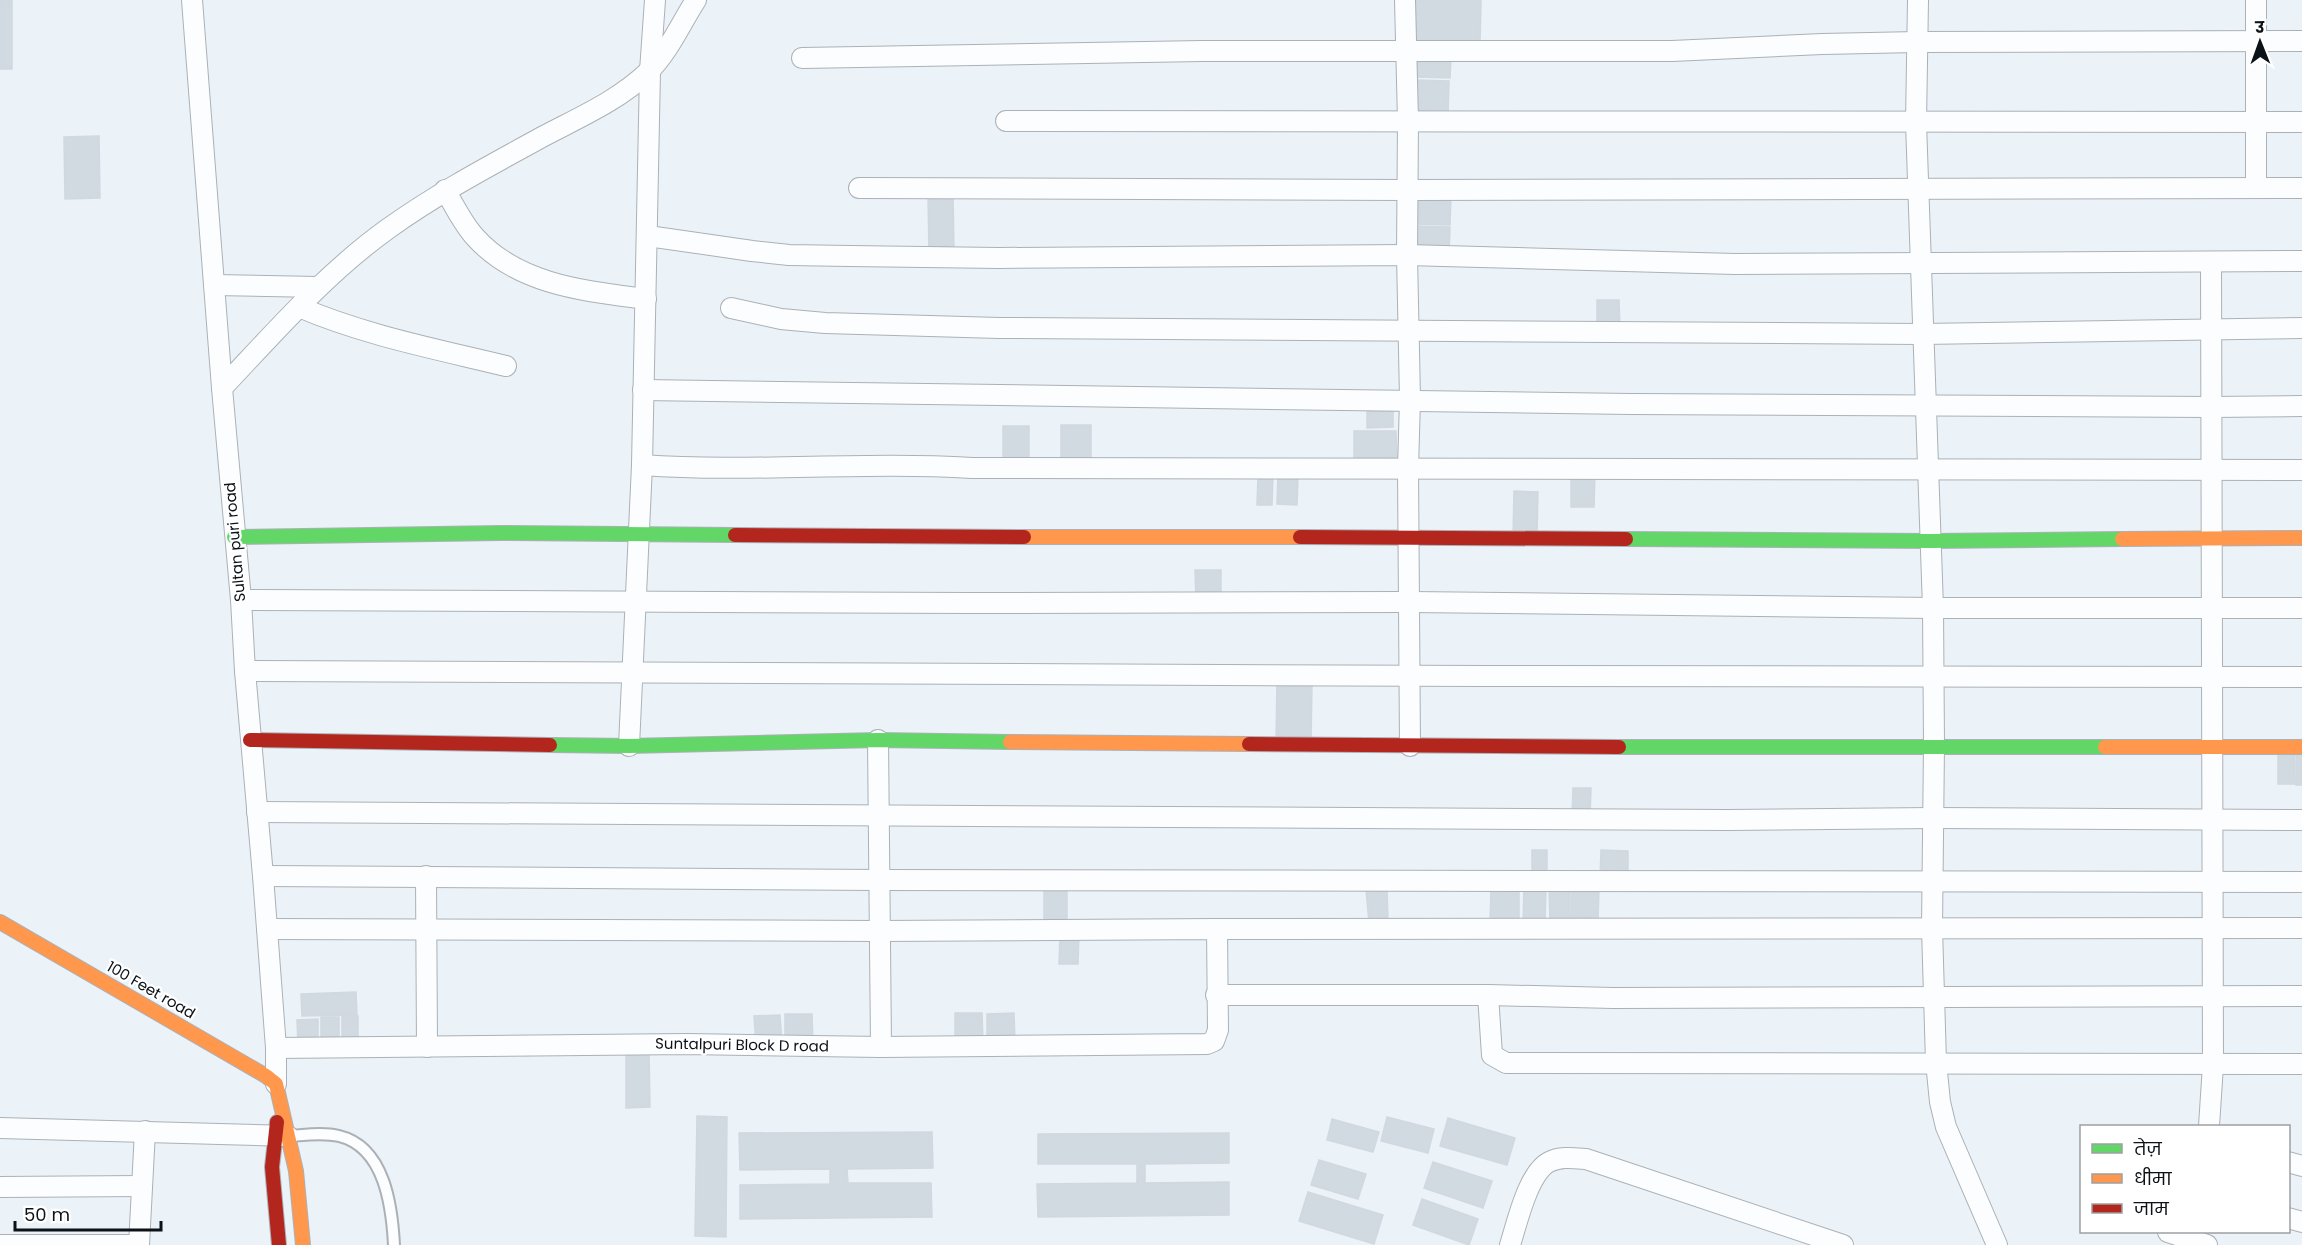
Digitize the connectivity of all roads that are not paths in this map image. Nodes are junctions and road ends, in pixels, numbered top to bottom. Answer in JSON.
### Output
{"nodes":[{"id":1,"x":192,"y":0,"type":"edge"},
{"id":2,"x":655,"y":0,"type":"edge"},
{"id":3,"x":696,"y":0,"type":"edge"},
{"id":4,"x":1405,"y":0,"type":"edge"},
{"id":5,"x":1918,"y":0,"type":"edge"},
{"id":6,"x":2256,"y":0,"type":"edge"},
{"id":7,"x":2257,"y":41,"type":"junction"},
{"id":8,"x":2302,"y":41,"type":"edge"},
{"id":9,"x":1917,"y":42,"type":"junction"},
{"id":10,"x":1407,"y":51,"type":"junction"},
{"id":11,"x":801,"y":58,"type":"dead end"},
{"id":12,"x":650,"y":71,"type":"junction"},
{"id":13,"x":1006,"y":121,"type":"dead end"},
{"id":14,"x":1408,"y":122,"type":"junction"},
{"id":15,"x":2255,"y":122,"type":"junction"},
{"id":16,"x":2302,"y":122,"type":"edge"},
{"id":17,"x":1916,"y":123,"type":"junction"},
{"id":18,"x":859,"y":188,"type":"dead end"},
{"id":19,"x":2256,"y":188,"type":"junction"},
{"id":20,"x":2302,"y":188,"type":"edge"},
{"id":21,"x":445,"y":190,"type":"junction"},
{"id":22,"x":1407,"y":190,"type":"junction"},
{"id":23,"x":1918,"y":190,"type":"junction"},
{"id":24,"x":648,"y":236,"type":"junction"},
{"id":25,"x":1407,"y":255,"type":"junction"},
{"id":26,"x":2302,"y":261,"type":"edge"},
{"id":27,"x":1920,"y":262,"type":"junction"},
{"id":28,"x":2211,"y":262,"type":"junction"},
{"id":29,"x":214,"y":285,"type":"junction"},
{"id":30,"x":318,"y":286,"type":"junction"},
{"id":31,"x":646,"y":299,"type":"junction"},
{"id":32,"x":298,"y":307,"type":"junction"},
{"id":33,"x":731,"y":308,"type":"dead end"},
{"id":34,"x":2211,"y":328,"type":"junction"},
{"id":35,"x":2302,"y":328,"type":"edge"},
{"id":36,"x":1407,"y":330,"type":"junction"},
{"id":37,"x":1922,"y":334,"type":"junction"},
{"id":38,"x":506,"y":366,"type":"dead end"},
{"id":39,"x":222,"y":388,"type":"junction"},
{"id":40,"x":643,"y":390,"type":"junction"},
{"id":41,"x":1410,"y":399,"type":"junction"},
{"id":42,"x":1925,"y":405,"type":"junction"},
{"id":43,"x":2302,"y":406,"type":"edge"},
{"id":44,"x":2211,"y":407,"type":"junction"},
{"id":45,"x":642,"y":465,"type":"junction"},
{"id":46,"x":1408,"y":469,"type":"junction"},
{"id":47,"x":1927,"y":470,"type":"junction"},
{"id":48,"x":2211,"y":470,"type":"junction"},
{"id":49,"x":2302,"y":470,"type":"edge"},
{"id":50,"x":637,"y":535,"type":"junction"},
{"id":51,"x":234,"y":537,"type":"junction"},
{"id":52,"x":1408,"y":537,"type":"junction"},
{"id":53,"x":2213,"y":538,"type":"junction"},
{"id":54,"x":2302,"y":538,"type":"edge"},
{"id":55,"x":1930,"y":541,"type":"junction"},
{"id":56,"x":241,"y":600,"type":"junction"},
{"id":57,"x":635,"y":601,"type":"junction"},
{"id":58,"x":1410,"y":602,"type":"junction"},
{"id":59,"x":1932,"y":608,"type":"junction"},
{"id":60,"x":2212,"y":608,"type":"junction"},
{"id":61,"x":2302,"y":608,"type":"edge"},
{"id":62,"x":245,"y":671,"type":"junction"},
{"id":63,"x":632,"y":672,"type":"junction"},
{"id":64,"x":1410,"y":674,"type":"junction"},
{"id":65,"x":2212,"y":676,"type":"junction"},
{"id":66,"x":1934,"y":677,"type":"junction"},
{"id":67,"x":2302,"y":677,"type":"edge"},
{"id":68,"x":250,"y":740,"type":"junction"},
{"id":69,"x":878,"y":741,"type":"junction"},
{"id":70,"x":1934,"y":745,"type":"junction"},
{"id":71,"x":629,"y":746,"type":"junction"},
{"id":72,"x":1410,"y":746,"type":"junction"},
{"id":73,"x":2212,"y":746,"type":"junction"},
{"id":74,"x":2302,"y":747,"type":"edge"},
{"id":75,"x":257,"y":812,"type":"junction"},
{"id":76,"x":878,"y":815,"type":"junction"},
{"id":77,"x":1933,"y":818,"type":"junction"},
{"id":78,"x":2302,"y":819,"type":"edge"},
{"id":79,"x":2213,"y":820,"type":"junction"},
{"id":80,"x":263,"y":876,"type":"junction"},
{"id":81,"x":426,"y":876,"type":"junction"},
{"id":82,"x":879,"y":880,"type":"junction"},
{"id":83,"x":1932,"y":881,"type":"junction"},
{"id":84,"x":2212,"y":882,"type":"junction"},
{"id":85,"x":2302,"y":882,"type":"edge"},
{"id":86,"x":0,"y":922,"type":"edge"},
{"id":87,"x":1217,"y":928,"type":"junction"},
{"id":88,"x":1932,"y":928,"type":"junction"},
{"id":89,"x":2212,"y":928,"type":"junction"},
{"id":90,"x":2302,"y":928,"type":"edge"},
{"id":91,"x":267,"y":929,"type":"junction"},
{"id":92,"x":426,"y":930,"type":"junction"},
{"id":93,"x":879,"y":931,"type":"junction"},
{"id":94,"x":1216,"y":995,"type":"junction"},
{"id":95,"x":1488,"y":995,"type":"junction"},
{"id":96,"x":2213,"y":996,"type":"junction"},
{"id":97,"x":2302,"y":996,"type":"edge"},
{"id":98,"x":1933,"y":998,"type":"junction"},
{"id":99,"x":426,"y":1047,"type":"junction"},
{"id":100,"x":881,"y":1047,"type":"junction"},
{"id":101,"x":276,"y":1048,"type":"junction"},
{"id":102,"x":1936,"y":1062,"type":"junction"},
{"id":103,"x":2302,"y":1064,"type":"edge"},
{"id":104,"x":2213,"y":1065,"type":"junction"},
{"id":105,"x":278,"y":1089,"type":"junction"},
{"id":106,"x":2209,"y":1125,"type":"edge"},
{"id":107,"x":0,"y":1128,"type":"edge"},
{"id":108,"x":145,"y":1131,"type":"junction"},
{"id":109,"x":282,"y":1136,"type":"junction"},
{"id":110,"x":142,"y":1186,"type":"junction"},
{"id":111,"x":0,"y":1187,"type":"edge"},
{"id":112,"x":2171,"y":1233,"type":"edge"},
{"id":113,"x":1806,"y":1239,"type":"edge"},
{"id":114,"x":0,"y":1245,"type":"edge"},
{"id":115,"x":139,"y":1245,"type":"edge"},
{"id":116,"x":279,"y":1245,"type":"edge"},
{"id":117,"x":303,"y":1245,"type":"edge"},
{"id":118,"x":393,"y":1245,"type":"edge"},
{"id":119,"x":1509,"y":1245,"type":"edge"},
{"id":120,"x":1843,"y":1245,"type":"edge"},
{"id":121,"x":1997,"y":1245,"type":"edge"},
{"id":122,"x":2207,"y":1245,"type":"edge"}],
"edges":[{"from":1,"to":29,"type":"street","name":"Sultan puri road"},
{"from":2,"to":12,"type":"street"},
{"from":3,"to":12,"type":"street"},
{"from":4,"to":10,"type":"street"},
{"from":5,"to":9,"type":"street"},
{"from":6,"to":7,"type":"street"},
{"from":7,"to":8,"type":"street"},
{"from":7,"to":9,"type":"street"},
{"from":7,"to":15,"type":"street"},
{"from":9,"to":10,"type":"street"},
{"from":9,"to":17,"type":"street"},
{"from":10,"to":11,"type":"street"},
{"from":10,"to":14,"type":"street"},
{"from":12,"to":21,"type":"street"},
{"from":12,"to":24,"type":"street"},
{"from":13,"to":14,"type":"street"},
{"from":14,"to":17,"type":"street"},
{"from":14,"to":22,"type":"street"},
{"from":15,"to":16,"type":"street"},
{"from":15,"to":17,"type":"street"},
{"from":15,"to":19,"type":"street"},
{"from":17,"to":23,"type":"street"},
{"from":18,"to":22,"type":"street"},
{"from":19,"to":20,"type":"street"},
{"from":19,"to":23,"type":"street"},
{"from":21,"to":30,"type":"street"},
{"from":21,"to":31,"type":"street"},
{"from":22,"to":23,"type":"street"},
{"from":22,"to":25,"type":"street"},
{"from":23,"to":27,"type":"street"},
{"from":24,"to":25,"type":"street"},
{"from":24,"to":31,"type":"street"},
{"from":25,"to":27,"type":"street"},
{"from":25,"to":36,"type":"street"},
{"from":26,"to":28,"type":"street"},
{"from":27,"to":28,"type":"street"},
{"from":27,"to":37,"type":"street"},
{"from":28,"to":34,"type":"street"},
{"from":29,"to":30,"type":"street"},
{"from":29,"to":39,"type":"street","name":"Sultan puri road"},
{"from":30,"to":32,"type":"street"},
{"from":31,"to":40,"type":"street"},
{"from":32,"to":38,"type":"street"},
{"from":32,"to":39,"type":"street"},
{"from":33,"to":36,"type":"street"},
{"from":34,"to":35,"type":"street"},
{"from":34,"to":37,"type":"street"},
{"from":34,"to":44,"type":"street"},
{"from":36,"to":37,"type":"street"},
{"from":36,"to":41,"type":"street"},
{"from":37,"to":42,"type":"street"},
{"from":39,"to":51,"type":"street","name":"Sultan puri road"},
{"from":40,"to":41,"type":"street"},
{"from":40,"to":45,"type":"street"},
{"from":41,"to":42,"type":"street"},
{"from":41,"to":46,"type":"street"},
{"from":42,"to":44,"type":"street"},
{"from":42,"to":47,"type":"street"},
{"from":43,"to":44,"type":"street"},
{"from":44,"to":48,"type":"street"},
{"from":45,"to":46,"type":"street"},
{"from":45,"to":50,"type":"street"},
{"from":46,"to":47,"type":"street"},
{"from":46,"to":52,"type":"street"},
{"from":47,"to":48,"type":"street"},
{"from":47,"to":55,"type":"street"},
{"from":48,"to":49,"type":"street"},
{"from":48,"to":53,"type":"street"},
{"from":50,"to":51,"type":"street"},
{"from":50,"to":52,"type":"street"},
{"from":50,"to":57,"type":"street"},
{"from":51,"to":56,"type":"street","name":"Sultan puri road"},
{"from":52,"to":55,"type":"street"},
{"from":52,"to":58,"type":"street"},
{"from":53,"to":54,"type":"street"},
{"from":53,"to":55,"type":"street"},
{"from":53,"to":60,"type":"street"},
{"from":55,"to":59,"type":"street"},
{"from":56,"to":57,"type":"street"},
{"from":56,"to":62,"type":"street","name":"Sultan puri road"},
{"from":57,"to":58,"type":"street"},
{"from":57,"to":63,"type":"street"},
{"from":58,"to":59,"type":"street"},
{"from":58,"to":64,"type":"street"},
{"from":59,"to":60,"type":"street"},
{"from":59,"to":66,"type":"street"},
{"from":60,"to":61,"type":"street"},
{"from":60,"to":65,"type":"street"},
{"from":62,"to":63,"type":"street"},
{"from":62,"to":68,"type":"street","name":"Sultan puri road"},
{"from":63,"to":64,"type":"street"},
{"from":63,"to":71,"type":"street"},
{"from":64,"to":66,"type":"street"},
{"from":64,"to":72,"type":"street"},
{"from":65,"to":66,"type":"street"},
{"from":65,"to":67,"type":"street"},
{"from":65,"to":73,"type":"street"},
{"from":66,"to":70,"type":"street"},
{"from":68,"to":71,"type":"street"},
{"from":68,"to":75,"type":"street","name":"Sultan puri road"},
{"from":69,"to":71,"type":"street"},
{"from":69,"to":72,"type":"street"},
{"from":69,"to":76,"type":"street"},
{"from":70,"to":72,"type":"street"},
{"from":70,"to":73,"type":"street"},
{"from":70,"to":77,"type":"street"},
{"from":73,"to":74,"type":"street"},
{"from":73,"to":79,"type":"street"},
{"from":75,"to":76,"type":"street"},
{"from":75,"to":80,"type":"street","name":"Sultan puri road"},
{"from":76,"to":77,"type":"street"},
{"from":76,"to":82,"type":"street"},
{"from":77,"to":79,"type":"street"},
{"from":77,"to":83,"type":"street"},
{"from":78,"to":79,"type":"street"},
{"from":79,"to":84,"type":"street"},
{"from":80,"to":81,"type":"street"},
{"from":80,"to":91,"type":"street","name":"Sultan puri road"},
{"from":81,"to":82,"type":"street"},
{"from":81,"to":92,"type":"street"},
{"from":82,"to":83,"type":"street"},
{"from":82,"to":93,"type":"street"},
{"from":83,"to":84,"type":"street"},
{"from":83,"to":88,"type":"street"},
{"from":84,"to":85,"type":"street"},
{"from":84,"to":89,"type":"street"},
{"from":86,"to":105,"type":"street","name":"100 Feet road"},
{"from":87,"to":88,"type":"street"},
{"from":87,"to":93,"type":"street"},
{"from":87,"to":94,"type":"street"},
{"from":88,"to":89,"type":"street"},
{"from":88,"to":98,"type":"street"},
{"from":89,"to":90,"type":"street"},
{"from":89,"to":96,"type":"street"},
{"from":91,"to":92,"type":"street"},
{"from":91,"to":101,"type":"street","name":"Sultan puri road"},
{"from":92,"to":93,"type":"street"},
{"from":92,"to":99,"type":"street"},
{"from":93,"to":100,"type":"street"},
{"from":94,"to":95,"type":"street"},
{"from":94,"to":100,"type":"street","name":"Suntalpuri Block D road"},
{"from":95,"to":98,"type":"street"},
{"from":95,"to":102,"type":"street"},
{"from":96,"to":97,"type":"street"},
{"from":96,"to":98,"type":"street"},
{"from":96,"to":104,"type":"street"},
{"from":98,"to":102,"type":"street"},
{"from":99,"to":100,"type":"street","name":"Suntalpuri Block D road"},
{"from":99,"to":101,"type":"street","name":"Suntalpuri Block D road"},
{"from":101,"to":105,"type":"street","name":"Sultan puri road"},
{"from":102,"to":104,"type":"street"},
{"from":102,"to":121,"type":"street"},
{"from":103,"to":104,"type":"street"},
{"from":104,"to":106,"type":"street"},
{"from":105,"to":109,"type":"street"},
{"from":107,"to":108,"type":"street"},
{"from":108,"to":109,"type":"street"},
{"from":108,"to":110,"type":"street"},
{"from":109,"to":116,"type":"street"},
{"from":109,"to":117,"type":"street"},
{"from":109,"to":118,"type":"lane"},
{"from":110,"to":111,"type":"street"},
{"from":110,"to":115,"type":"street"},
{"from":112,"to":122,"type":"street"},
{"from":113,"to":119,"type":"street"},
{"from":113,"to":120,"type":"street"},
{"from":114,"to":115,"type":"street"}]}
